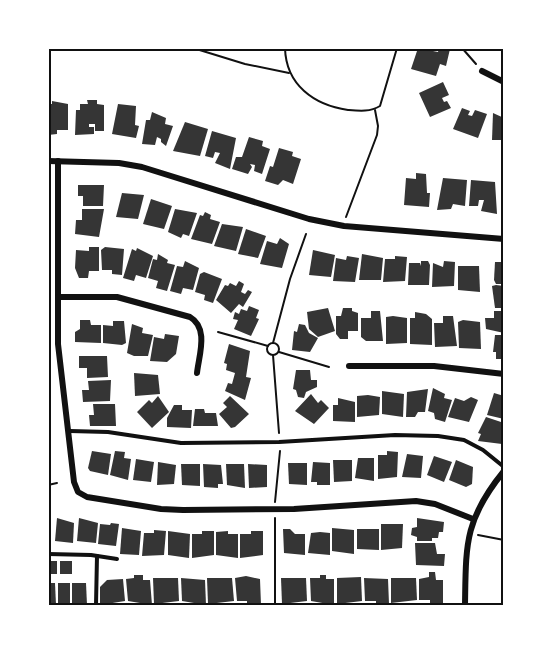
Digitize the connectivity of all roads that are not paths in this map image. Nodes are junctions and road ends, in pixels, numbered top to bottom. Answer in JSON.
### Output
{"nodes":[{"id":1,"x":482,"y":70,"type":"road end"},
{"id":2,"x":504,"y":82,"type":"edge"},
{"id":3,"x":48,"y":161,"type":"edge"},
{"id":4,"x":58,"y":161,"type":"junction"},
{"id":5,"x":504,"y":239,"type":"edge"},
{"id":6,"x":58,"y":297,"type":"junction"},
{"id":7,"x":350,"y":366,"type":"dead end"},
{"id":8,"x":197,"y":374,"type":"dead end"},
{"id":9,"x":504,"y":374,"type":"edge"},
{"id":10,"x":70,"y":431,"type":"junction"},
{"id":11,"x":504,"y":469,"type":"edge"},
{"id":12,"x":473,"y":519,"type":"junction"},
{"id":13,"x":48,"y":554,"type":"edge"},
{"id":14,"x":97,"y":556,"type":"junction"},
{"id":15,"x":117,"y":559,"type":"dead end"},
{"id":16,"x":96,"y":605,"type":"edge"},
{"id":17,"x":465,"y":605,"type":"edge"}],
"edges":[{"from":1,"to":2,"type":"street"},
{"from":3,"to":4,"type":"street"},
{"from":4,"to":5,"type":"street"},
{"from":4,"to":6,"type":"street"},
{"from":6,"to":8,"type":"street"},
{"from":6,"to":10,"type":"street"},
{"from":7,"to":9,"type":"street"},
{"from":10,"to":11,"type":"lane"},
{"from":10,"to":12,"type":"street"},
{"from":11,"to":12,"type":"street"},
{"from":12,"to":17,"type":"street"},
{"from":13,"to":14,"type":"lane"},
{"from":14,"to":15,"type":"lane"},
{"from":14,"to":16,"type":"lane"}]}
